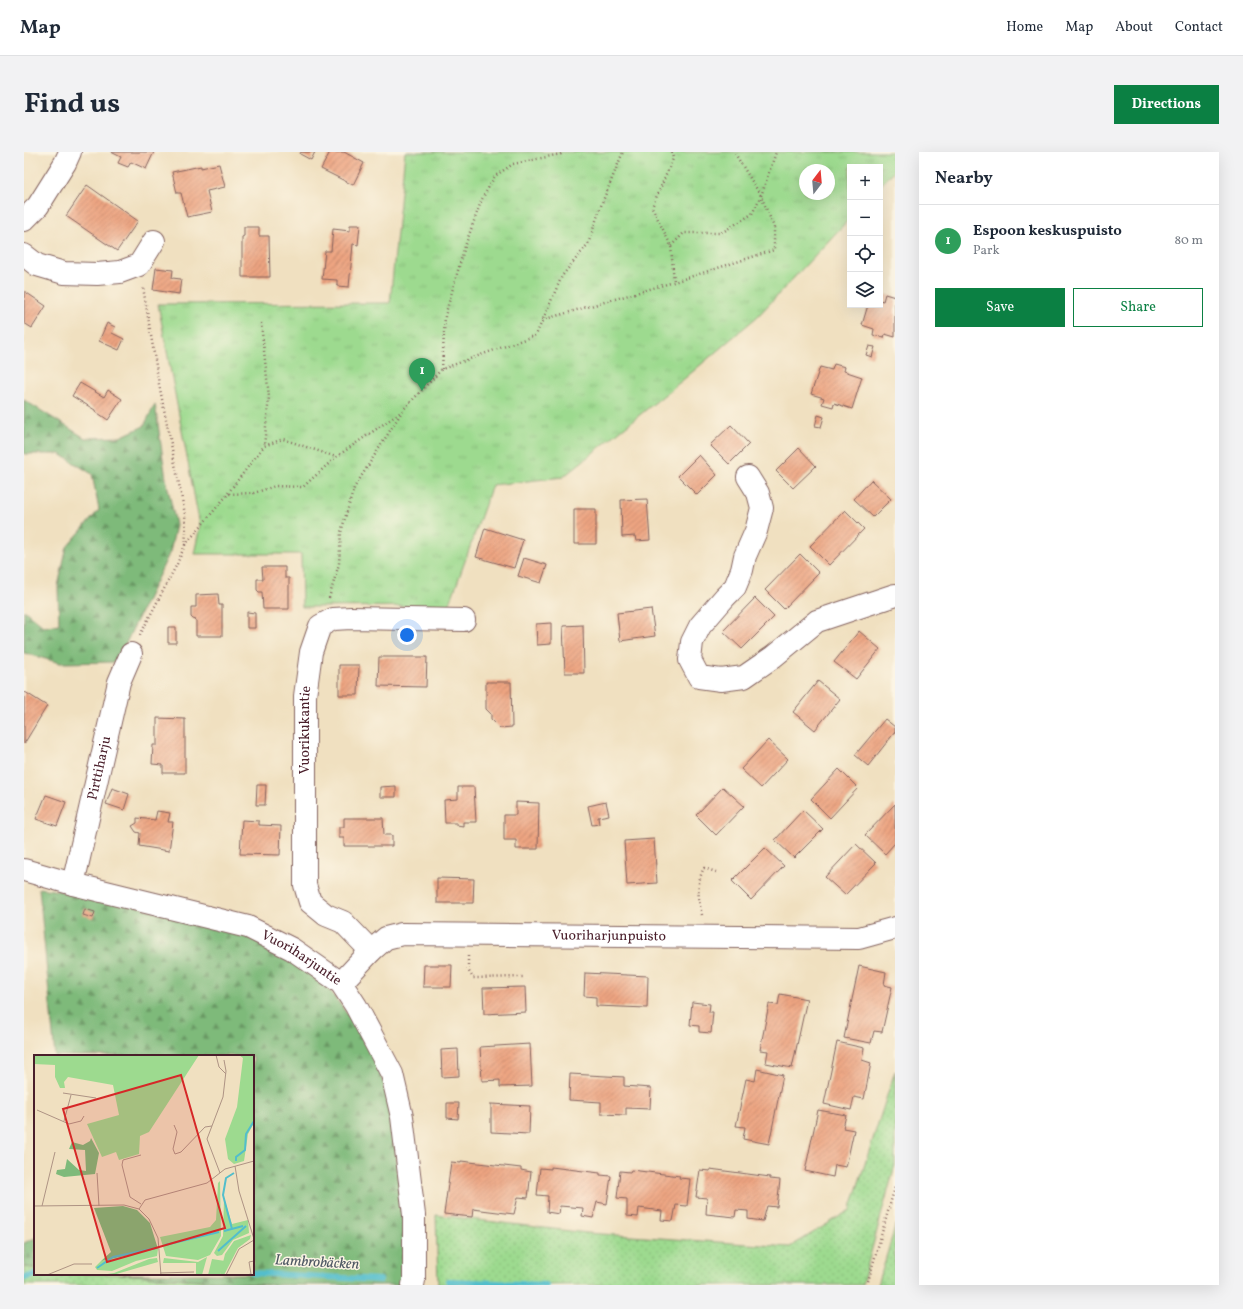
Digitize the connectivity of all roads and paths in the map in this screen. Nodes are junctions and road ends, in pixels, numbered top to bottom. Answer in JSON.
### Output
{"nodes":[{"id":1,"x":70,"y":152,"type":"edge"},
{"id":2,"x":563,"y":152,"type":"edge"},
{"id":3,"x":623,"y":152,"type":"edge"},
{"id":4,"x":672,"y":152,"type":"edge"},
{"id":5,"x":734,"y":152,"type":"edge"},
{"id":6,"x":776,"y":152,"type":"edge"},
{"id":7,"x":761,"y":196,"type":"junction"},
{"id":8,"x":24,"y":220,"type":"edge"},
{"id":9,"x":154,"y":241,"type":"dead end"},
{"id":10,"x":671,"y":246,"type":"junction"},
{"id":11,"x":24,"y":255,"type":"edge"},
{"id":12,"x":139,"y":265,"type":"junction"},
{"id":13,"x":674,"y":282,"type":"junction"},
{"id":14,"x":542,"y":320,"type":"junction"},
{"id":15,"x":261,"y":323,"type":"dead end"},
{"id":16,"x":442,"y":369,"type":"junction"},
{"id":17,"x":403,"y":410,"type":"junction"},
{"id":18,"x":264,"y":446,"type":"junction"},
{"id":19,"x":336,"y":457,"type":"junction"},
{"id":20,"x":748,"y":477,"type":"dead end"},
{"id":21,"x":228,"y":494,"type":"junction"},
{"id":22,"x":185,"y":545,"type":"junction"},
{"id":23,"x":895,"y":595,"type":"edge"},
{"id":24,"x":464,"y":620,"type":"dead end"},
{"id":25,"x":320,"y":626,"type":"junction"},
{"id":26,"x":131,"y":654,"type":"joint"},
{"id":27,"x":24,"y":870,"type":"edge"},
{"id":28,"x":716,"y":872,"type":"dead end"},
{"id":29,"x":73,"y":884,"type":"junction"},
{"id":30,"x":703,"y":917,"type":"dead end"},
{"id":31,"x":895,"y":928,"type":"edge"},
{"id":32,"x":371,"y":951,"type":"junction"},
{"id":33,"x":468,"y":955,"type":"dead end"},
{"id":34,"x":523,"y":977,"type":"dead end"},
{"id":35,"x":341,"y":983,"type":"junction"},
{"id":36,"x":895,"y":1187,"type":"edge"},
{"id":37,"x":413,"y":1285,"type":"edge"},
{"id":38,"x":868,"y":1285,"type":"edge"}],
"edges":[{"from":1,"to":8,"type":"street"},
{"from":2,"to":16,"type":"path"},
{"from":3,"to":14,"type":"path"},
{"from":4,"to":10,"type":"path"},
{"from":5,"to":7,"type":"path"},
{"from":6,"to":7,"type":"path"},
{"from":7,"to":10,"type":"path"},
{"from":7,"to":13,"type":"path"},
{"from":9,"to":12,"type":"street"},
{"from":10,"to":13,"type":"path"},
{"from":11,"to":12,"type":"street"},
{"from":12,"to":22,"type":"path"},
{"from":13,"to":14,"type":"path"},
{"from":14,"to":16,"type":"path"},
{"from":15,"to":18,"type":"path"},
{"from":16,"to":17,"type":"path"},
{"from":17,"to":19,"type":"path"},
{"from":17,"to":25,"type":"path"},
{"from":18,"to":19,"type":"path"},
{"from":18,"to":21,"type":"path"},
{"from":19,"to":21,"type":"path"},
{"from":20,"to":23,"type":"street"},
{"from":21,"to":22,"type":"path"},
{"from":22,"to":26,"type":"path"},
{"from":24,"to":25,"type":"street"},
{"from":25,"to":32,"type":"street","name":"Vuorikukantie"},
{"from":26,"to":29,"type":"street","name":"Pirttiharju"},
{"from":27,"to":29,"type":"street","name":"Vuoriharjuntie"},
{"from":28,"to":30,"type":"path"},
{"from":29,"to":35,"type":"street","name":"Vuoriharjuntie"},
{"from":31,"to":32,"type":"street","name":"Vuoriharjunpuisto"},
{"from":32,"to":35,"type":"street","name":"Vuoriharjunpuisto"},
{"from":33,"to":34,"type":"path"},
{"from":35,"to":37,"type":"street","name":"Vuoriharjuntie"},
{"from":36,"to":38,"type":"path"}]}
